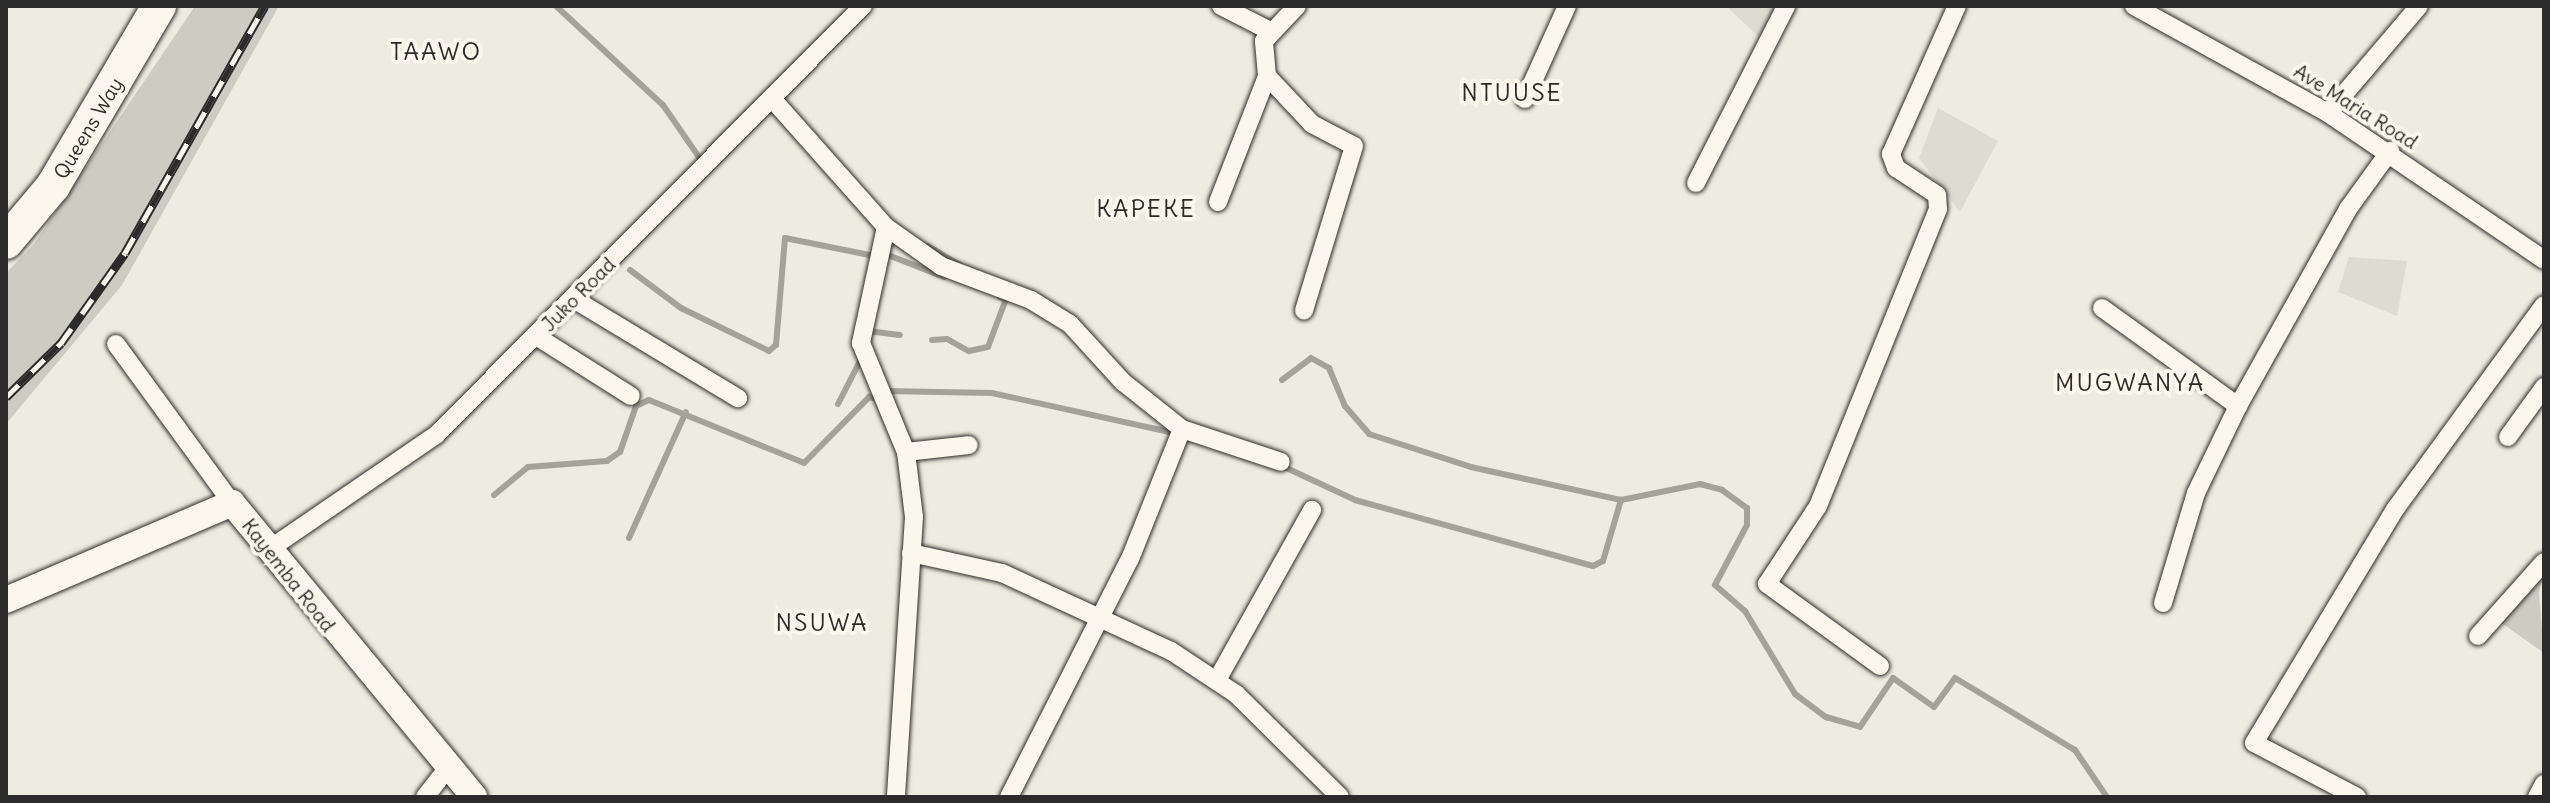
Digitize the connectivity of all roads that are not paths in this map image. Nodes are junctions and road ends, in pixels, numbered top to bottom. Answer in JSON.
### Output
{"nodes":[{"id":1,"x":159,"y":6,"type":"edge"},
{"id":2,"x":863,"y":6,"type":"edge"},
{"id":3,"x":1221,"y":6,"type":"edge"},
{"id":4,"x":1297,"y":6,"type":"edge"},
{"id":5,"x":1567,"y":6,"type":"edge"},
{"id":6,"x":1786,"y":6,"type":"edge"},
{"id":7,"x":1957,"y":6,"type":"edge"},
{"id":8,"x":2134,"y":6,"type":"edge"},
{"id":9,"x":2419,"y":6,"type":"edge"},
{"id":10,"x":2164,"y":12,"type":"edge"},
{"id":11,"x":1272,"y":32,"type":"junction"},
{"id":12,"x":1267,"y":76,"type":"junction"},
{"id":13,"x":1525,"y":99,"type":"dead end"},
{"id":14,"x":775,"y":102,"type":"junction"},
{"id":15,"x":2328,"y":113,"type":"junction"},
{"id":16,"x":2390,"y":151,"type":"junction"},
{"id":17,"x":1696,"y":183,"type":"dead end"},
{"id":18,"x":1218,"y":202,"type":"dead end"},
{"id":19,"x":886,"y":227,"type":"junction"},
{"id":20,"x":6,"y":242,"type":"edge"},
{"id":21,"x":2544,"y":260,"type":"edge"},
{"id":22,"x":572,"y":298,"type":"junction"},
{"id":23,"x":2544,"y":305,"type":"edge"},
{"id":24,"x":2102,"y":308,"type":"dead end"},
{"id":25,"x":1304,"y":311,"type":"dead end"},
{"id":26,"x":536,"y":336,"type":"junction"},
{"id":27,"x":116,"y":344,"type":"dead end"},
{"id":28,"x":2544,"y":387,"type":"edge"},
{"id":29,"x":631,"y":396,"type":"dead end"},
{"id":30,"x":738,"y":398,"type":"dead end"},
{"id":31,"x":2238,"y":406,"type":"junction"},
{"id":32,"x":1182,"y":429,"type":"junction"},
{"id":33,"x":2508,"y":437,"type":"dead end"},
{"id":34,"x":969,"y":445,"type":"dead end"},
{"id":35,"x":906,"y":452,"type":"junction"},
{"id":36,"x":1281,"y":462,"type":"dead end"},
{"id":37,"x":232,"y":503,"type":"junction"},
{"id":38,"x":1312,"y":510,"type":"dead end"},
{"id":39,"x":268,"y":550,"type":"junction"},
{"id":40,"x":911,"y":553,"type":"junction"},
{"id":41,"x":2544,"y":562,"type":"edge"},
{"id":42,"x":6,"y":600,"type":"edge"},
{"id":43,"x":2163,"y":603,"type":"dead end"},
{"id":44,"x":1099,"y":616,"type":"junction"},
{"id":45,"x":2478,"y":636,"type":"dead end"},
{"id":46,"x":1880,"y":666,"type":"dead end"},
{"id":47,"x":1217,"y":680,"type":"junction"},
{"id":48,"x":445,"y":771,"type":"junction"},
{"id":49,"x":2544,"y":784,"type":"edge"},
{"id":50,"x":425,"y":797,"type":"edge"},
{"id":51,"x":474,"y":797,"type":"edge"},
{"id":52,"x":896,"y":797,"type":"edge"},
{"id":53,"x":1009,"y":797,"type":"edge"},
{"id":54,"x":1340,"y":797,"type":"edge"},
{"id":55,"x":2357,"y":797,"type":"edge"},
{"id":56,"x":2537,"y":797,"type":"edge"}],
"edges":[{"from":1,"to":20,"type":"highway","name":"Queens Way"},
{"from":2,"to":14,"type":"street","name":"Juko Road"},
{"from":3,"to":11,"type":"street"},
{"from":4,"to":11,"type":"street"},
{"from":5,"to":13,"type":"street"},
{"from":6,"to":17,"type":"street"},
{"from":7,"to":46,"type":"street"},
{"from":8,"to":10,"type":"street","name":"Ave Maria Road"},
{"from":9,"to":15,"type":"street"},
{"from":10,"to":15,"type":"street","name":"Ave Maria Road"},
{"from":11,"to":12,"type":"street"},
{"from":12,"to":18,"type":"street"},
{"from":12,"to":25,"type":"street"},
{"from":14,"to":19,"type":"street"},
{"from":14,"to":22,"type":"street","name":"Juko Road"},
{"from":15,"to":16,"type":"street","name":"Ave Maria Road"},
{"from":16,"to":21,"type":"street","name":"Ave Maria Road"},
{"from":16,"to":31,"type":"street"},
{"from":19,"to":32,"type":"street"},
{"from":19,"to":35,"type":"street"},
{"from":22,"to":26,"type":"street","name":"Juko Road"},
{"from":22,"to":30,"type":"street"},
{"from":23,"to":55,"type":"street"},
{"from":24,"to":31,"type":"street"},
{"from":26,"to":29,"type":"street"},
{"from":26,"to":39,"type":"street","name":"Juko Road"},
{"from":27,"to":37,"type":"street","name":"Kayemba Road"},
{"from":28,"to":33,"type":"street"},
{"from":31,"to":43,"type":"street"},
{"from":32,"to":36,"type":"street"},
{"from":32,"to":44,"type":"street"},
{"from":34,"to":35,"type":"street"},
{"from":35,"to":40,"type":"street"},
{"from":37,"to":39,"type":"street","name":"Kayemba Road"},
{"from":37,"to":42,"type":"street"},
{"from":38,"to":47,"type":"street"},
{"from":39,"to":48,"type":"street","name":"Kayemba Road"},
{"from":40,"to":44,"type":"street"},
{"from":40,"to":52,"type":"street"},
{"from":41,"to":45,"type":"street"},
{"from":44,"to":47,"type":"street"},
{"from":44,"to":53,"type":"street"},
{"from":47,"to":54,"type":"street"},
{"from":48,"to":50,"type":"street"},
{"from":48,"to":51,"type":"street","name":"Kayemba Road"},
{"from":49,"to":56,"type":"street"}]}
